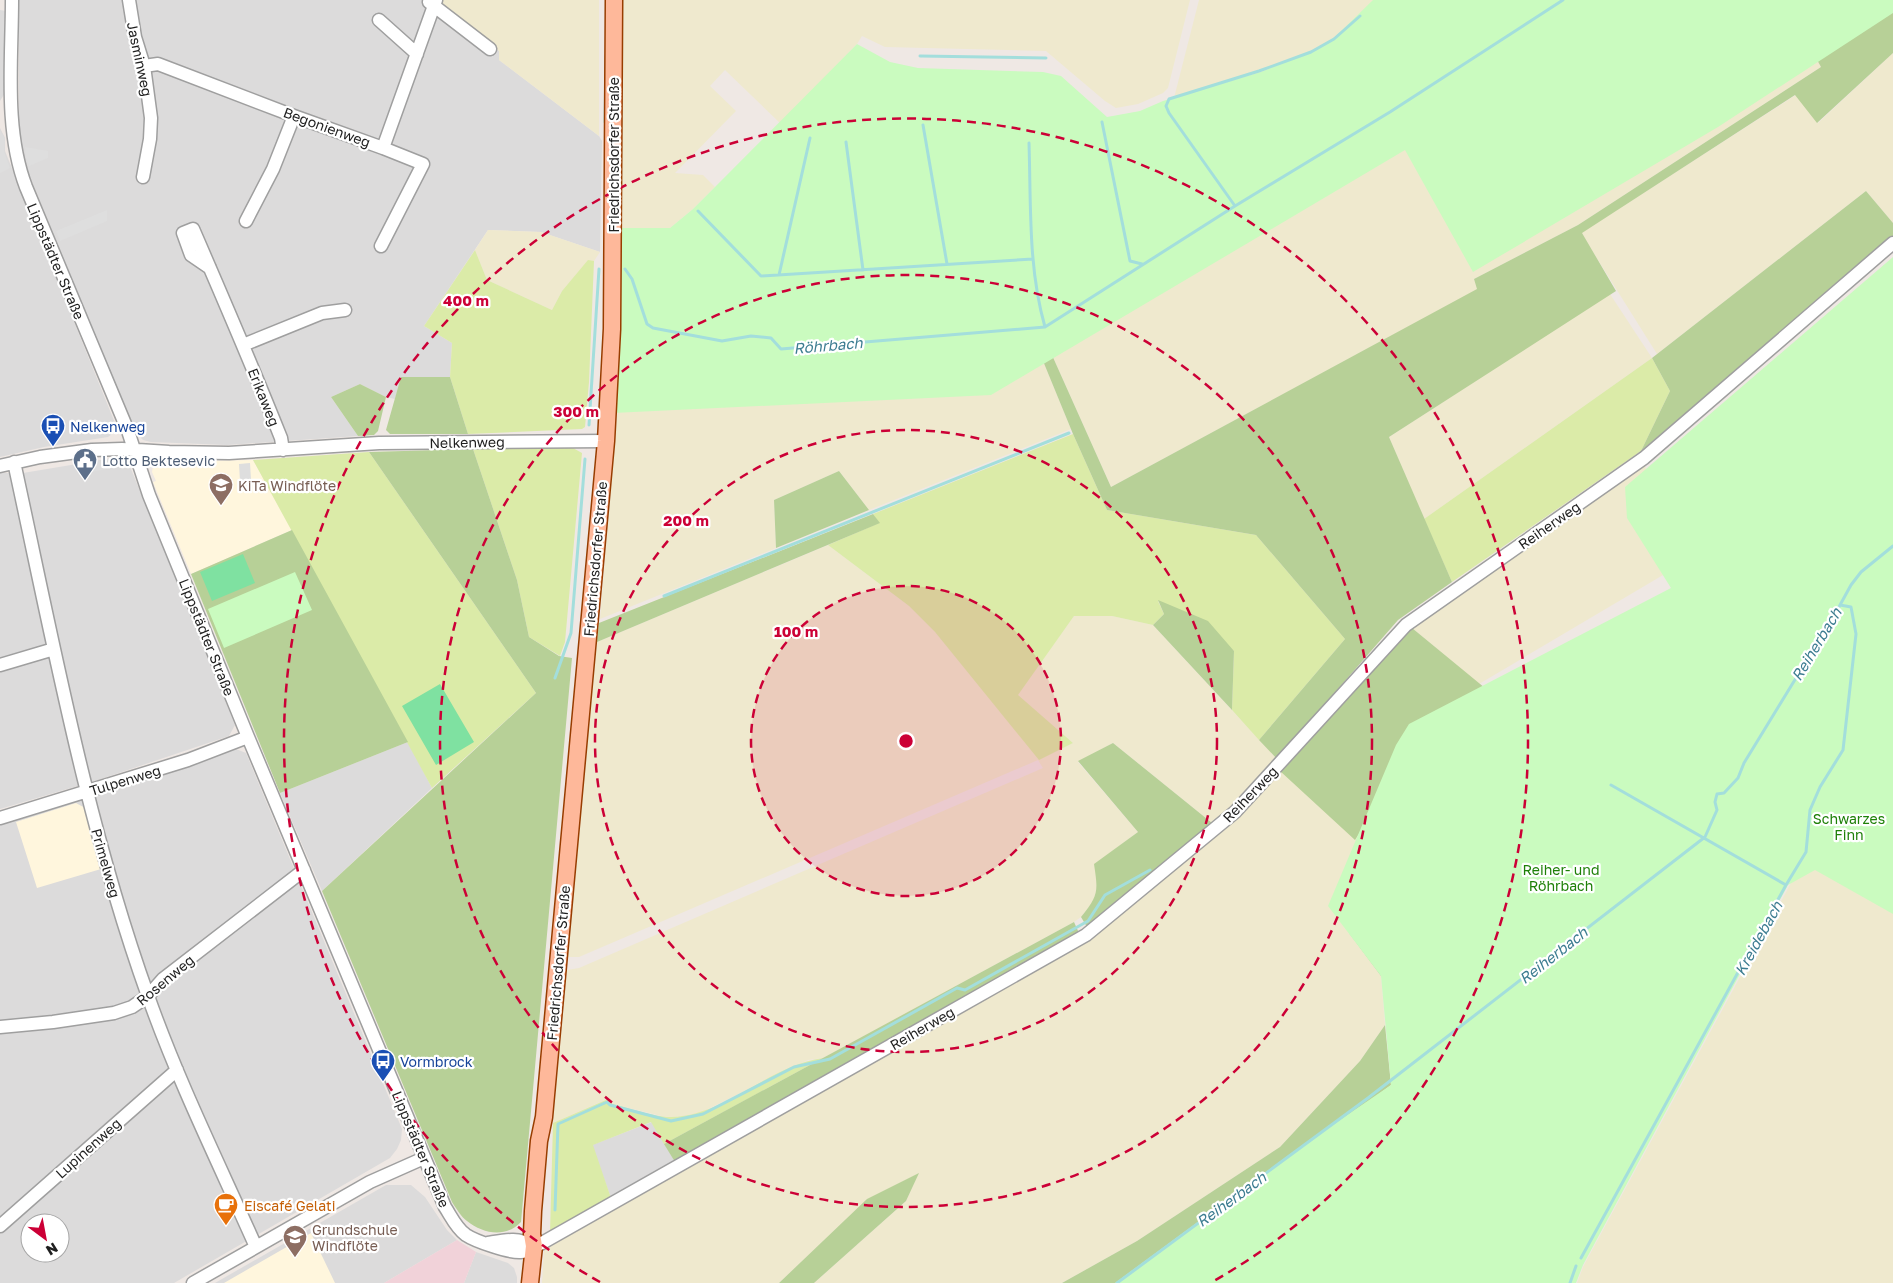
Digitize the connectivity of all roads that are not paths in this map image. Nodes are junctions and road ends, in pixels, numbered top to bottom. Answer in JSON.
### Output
{"nodes":[{"id":1,"x":12,"y":0,"type":"edge"},
{"id":2,"x":129,"y":0,"type":"edge"},
{"id":3,"x":614,"y":0,"type":"edge"},
{"id":4,"x":433,"y":2,"type":"edge"},
{"id":5,"x":379,"y":20,"type":"dead end"},
{"id":6,"x":490,"y":49,"type":"dead end"},
{"id":7,"x":417,"y":54,"type":"junction"},
{"id":8,"x":144,"y":66,"type":"junction"},
{"id":9,"x":294,"y":116,"type":"junction"},
{"id":10,"x":383,"y":148,"type":"junction"},
{"id":11,"x":143,"y":177,"type":"dead end"},
{"id":12,"x":246,"y":220,"type":"dead end"},
{"id":13,"x":1893,"y":243,"type":"edge"},
{"id":14,"x":382,"y":246,"type":"dead end"},
{"id":15,"x":210,"y":268,"type":"dead end"},
{"id":16,"x":344,"y":310,"type":"dead end"},
{"id":17,"x":243,"y":345,"type":"junction"},
{"id":18,"x":606,"y":441,"type":"junction"},
{"id":19,"x":134,"y":450,"type":"junction"},
{"id":20,"x":283,"y":450,"type":"junction"},
{"id":21,"x":14,"y":462,"type":"junction"},
{"id":22,"x":0,"y":466,"type":"edge"},
{"id":23,"x":54,"y":648,"type":"junction"},
{"id":24,"x":0,"y":664,"type":"edge"},
{"id":25,"x":248,"y":737,"type":"junction"},
{"id":26,"x":86,"y":792,"type":"junction"},
{"id":27,"x":0,"y":818,"type":"edge"},
{"id":28,"x":304,"y":870,"type":"junction"},
{"id":29,"x":148,"y":996,"type":"junction"},
{"id":30,"x":0,"y":1026,"type":"edge"},
{"id":31,"x":177,"y":1070,"type":"junction"},
{"id":32,"x":424,"y":1158,"type":"junction"},
{"id":33,"x":0,"y":1226,"type":"edge"},
{"id":34,"x":534,"y":1246,"type":"junction"},
{"id":35,"x":256,"y":1247,"type":"junction"},
{"id":36,"x":193,"y":1283,"type":"edge"},
{"id":37,"x":530,"y":1283,"type":"edge"}],
"edges":[{"from":1,"to":19,"type":"street","name":"Lippstädter Straße"},
{"from":2,"to":8,"type":"street","name":"Jasminweg"},
{"from":3,"to":18,"type":"main road","name":"Friedrichsdorfer Straße"},
{"from":4,"to":6,"type":"street"},
{"from":4,"to":7,"type":"street"},
{"from":5,"to":7,"type":"street"},
{"from":7,"to":10,"type":"street"},
{"from":8,"to":9,"type":"street","name":"Begonienweg"},
{"from":8,"to":11,"type":"street","name":"Jasminweg"},
{"from":9,"to":10,"type":"street","name":"Begonienweg"},
{"from":9,"to":12,"type":"street"},
{"from":10,"to":14,"type":"street","name":"Begonienweg"},
{"from":13,"to":34,"type":"street","name":"Reiherweg"},
{"from":15,"to":17,"type":"street","name":"Erikaweg"},
{"from":16,"to":17,"type":"street"},
{"from":17,"to":20,"type":"street","name":"Erikaweg"},
{"from":18,"to":20,"type":"street","name":"Nelkenweg"},
{"from":18,"to":34,"type":"main road","name":"Friedrichsdorfer Straße"},
{"from":19,"to":20,"type":"street","name":"Nelkenweg"},
{"from":19,"to":21,"type":"street","name":"Nelkenweg"},
{"from":19,"to":25,"type":"street","name":"Lippstädter Straße"},
{"from":21,"to":22,"type":"street","name":"Nelkenweg"},
{"from":21,"to":23,"type":"street","name":"Primelweg"},
{"from":23,"to":24,"type":"street"},
{"from":23,"to":26,"type":"street","name":"Primelweg"},
{"from":25,"to":26,"type":"street","name":"Tulpenweg"},
{"from":25,"to":28,"type":"street","name":"Lippstädter Straße"},
{"from":26,"to":27,"type":"street","name":"Tulpenweg"},
{"from":26,"to":29,"type":"street","name":"Primelweg"},
{"from":28,"to":29,"type":"street","name":"Rosenweg"},
{"from":28,"to":32,"type":"street","name":"Lippstädter Straße"},
{"from":29,"to":30,"type":"street","name":"Rosenweg"},
{"from":29,"to":31,"type":"street","name":"Primelweg"},
{"from":31,"to":33,"type":"street","name":"Lupinenweg"},
{"from":31,"to":35,"type":"street","name":"Primelweg"},
{"from":32,"to":34,"type":"street","name":"Lippstädter Straße"},
{"from":32,"to":35,"type":"street"},
{"from":34,"to":37,"type":"main road","name":"Friedrichsdorfer Straße"},
{"from":35,"to":36,"type":"street"}]}
